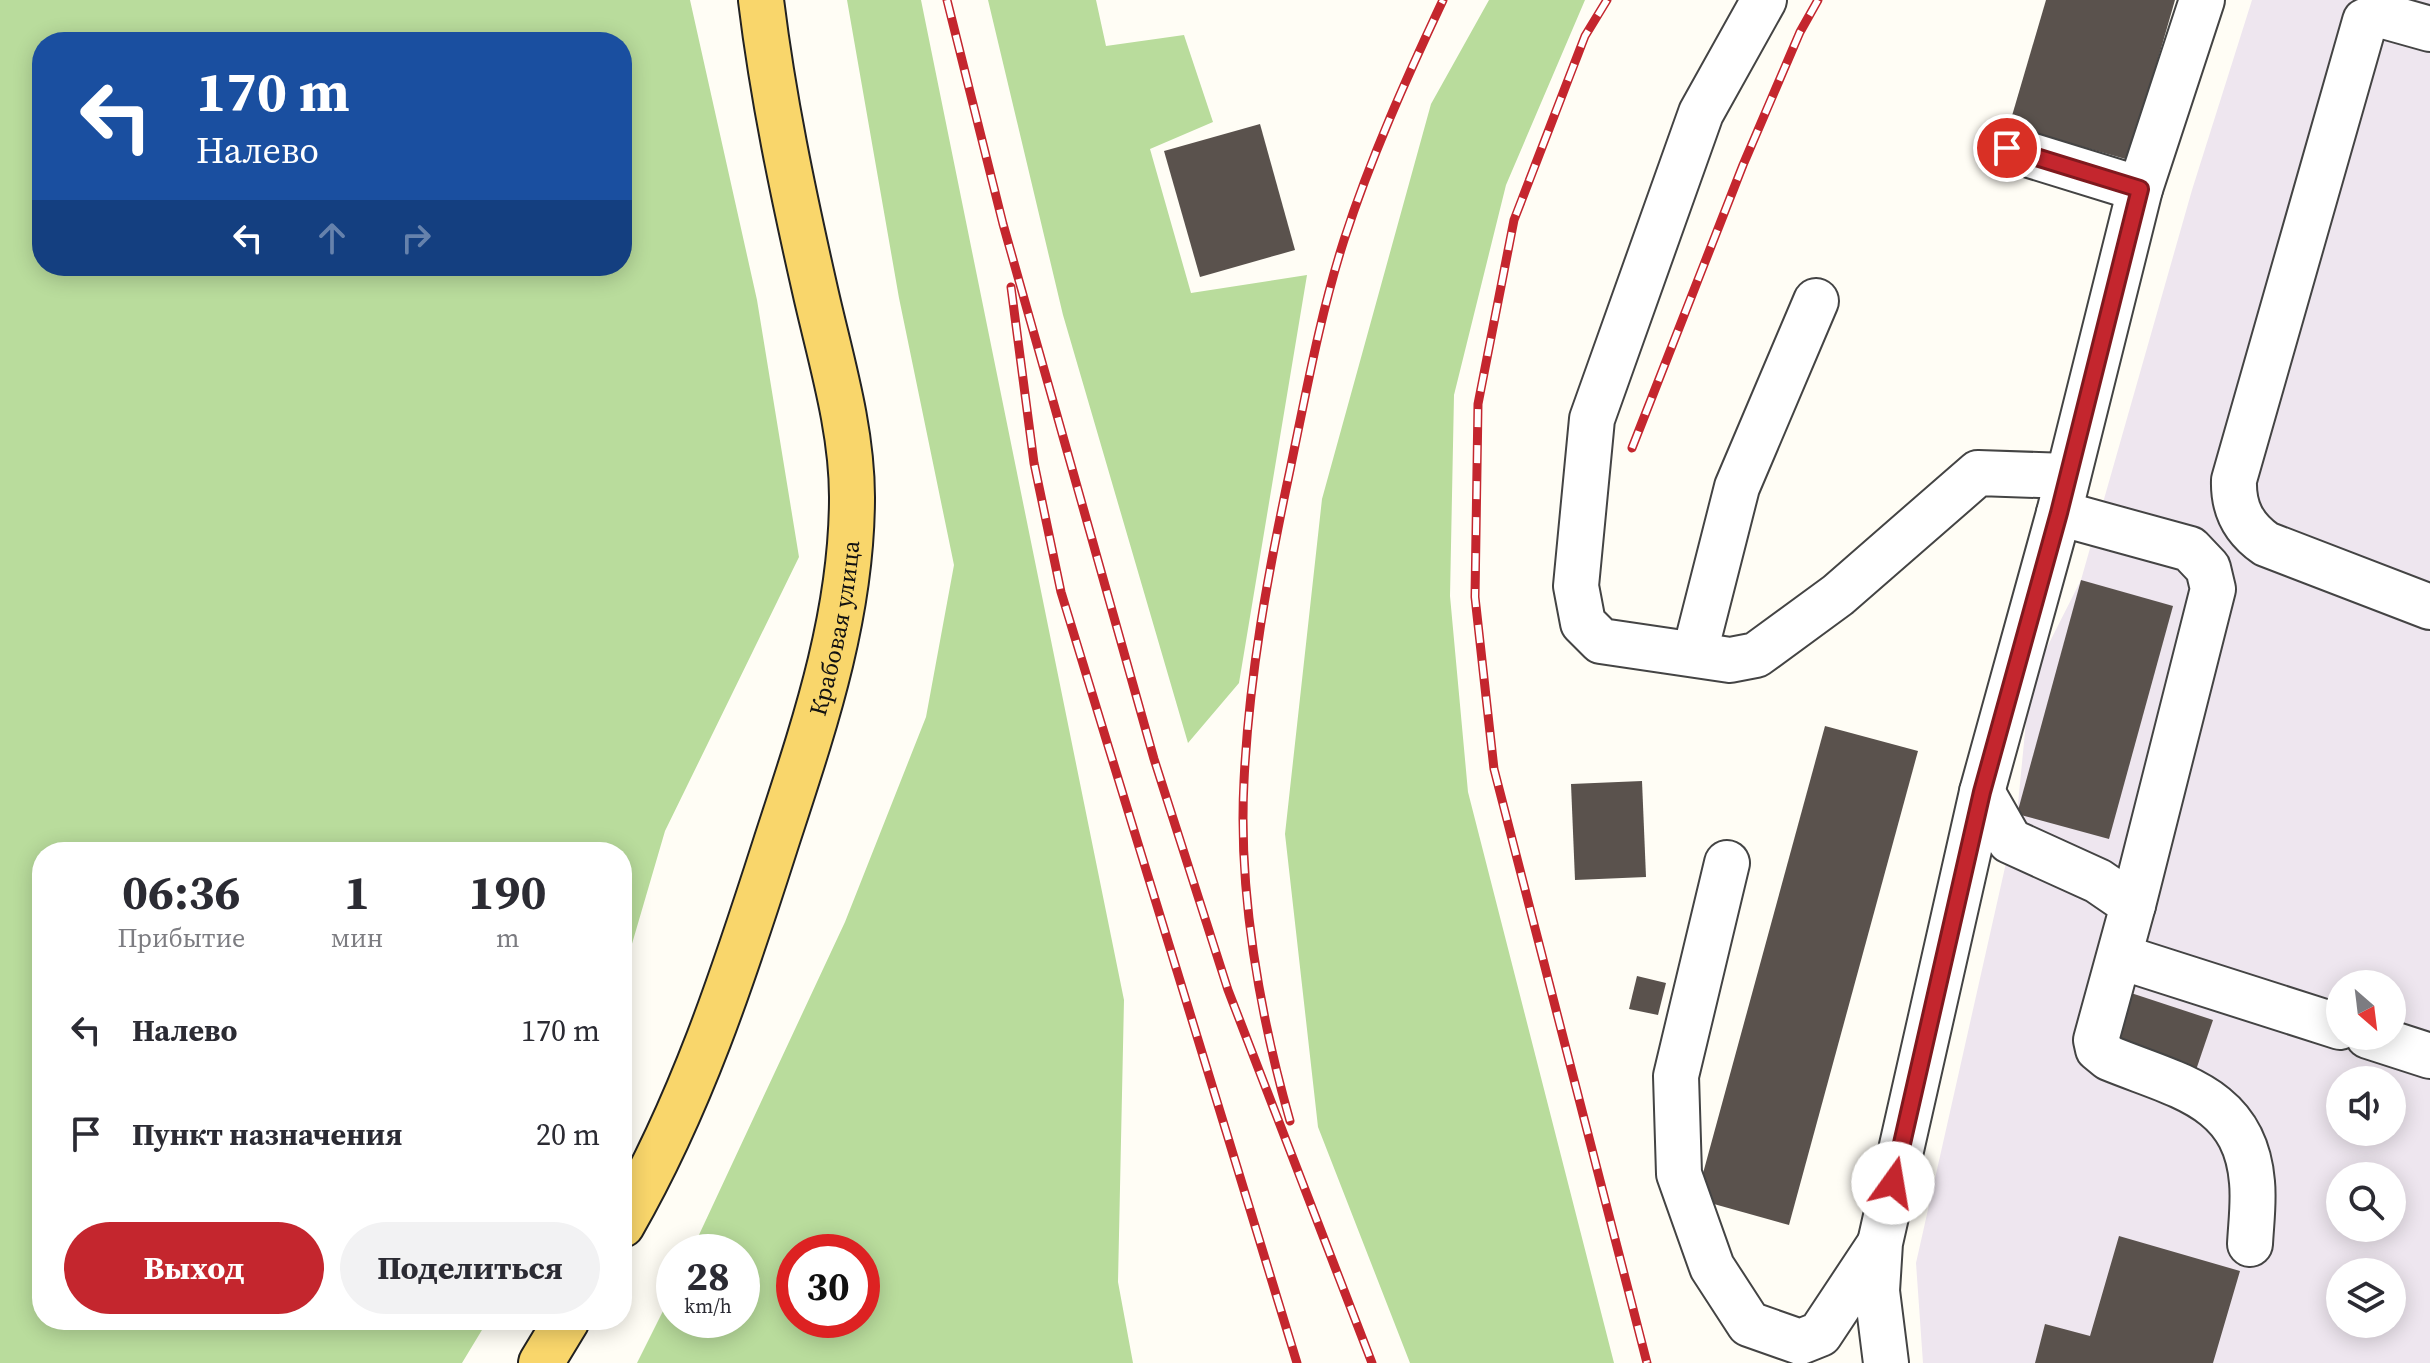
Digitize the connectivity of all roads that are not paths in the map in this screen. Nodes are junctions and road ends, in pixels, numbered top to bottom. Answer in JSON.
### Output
{"nodes":[{"id":1,"x":761,"y":0,"type":"edge"},
{"id":2,"x":1764,"y":0,"type":"edge"},
{"id":3,"x":2202,"y":0,"type":"edge"},
{"id":4,"x":2430,"y":29,"type":"edge"},
{"id":5,"x":2007,"y":148,"type":"dead end"},
{"id":6,"x":2140,"y":189,"type":"junction"},
{"id":7,"x":1816,"y":301,"type":"dead end"},
{"id":8,"x":2063,"y":494,"type":"junction"},
{"id":9,"x":2427,"y":596,"type":"edge"},
{"id":10,"x":1695,"y":652,"type":"junction"},
{"id":11,"x":1982,"y":792,"type":"junction"},
{"id":12,"x":1727,"y":863,"type":"dead end"},
{"id":13,"x":2133,"y":905,"type":"junction"},
{"id":14,"x":2121,"y":957,"type":"junction"},
{"id":15,"x":2326,"y":1023,"type":"edge"},
{"id":16,"x":2406,"y":1048,"type":"edge"},
{"id":17,"x":2430,"y":1056,"type":"edge"},
{"id":18,"x":632,"y":1208,"type":"edge"},
{"id":19,"x":1880,"y":1243,"type":"junction"},
{"id":20,"x":2250,"y":1244,"type":"dead end"},
{"id":21,"x":561,"y":1330,"type":"edge"},
{"id":22,"x":541,"y":1363,"type":"edge"},
{"id":23,"x":1886,"y":1363,"type":"edge"}],
"edges":[{"from":1,"to":18,"type":"main road","name":"Крабовая улица"},
{"from":2,"to":10,"type":"street"},
{"from":3,"to":6,"type":"street"},
{"from":4,"to":9,"type":"street"},
{"from":5,"to":6,"type":"street"},
{"from":6,"to":8,"type":"street"},
{"from":7,"to":10,"type":"street"},
{"from":8,"to":10,"type":"street"},
{"from":8,"to":11,"type":"street"},
{"from":8,"to":13,"type":"street"},
{"from":11,"to":13,"type":"street"},
{"from":11,"to":19,"type":"street"},
{"from":12,"to":19,"type":"street"},
{"from":13,"to":14,"type":"street"},
{"from":14,"to":15,"type":"street"},
{"from":14,"to":20,"type":"street"},
{"from":16,"to":17,"type":"street"},
{"from":19,"to":23,"type":"street"},
{"from":21,"to":22,"type":"main road"}]}
